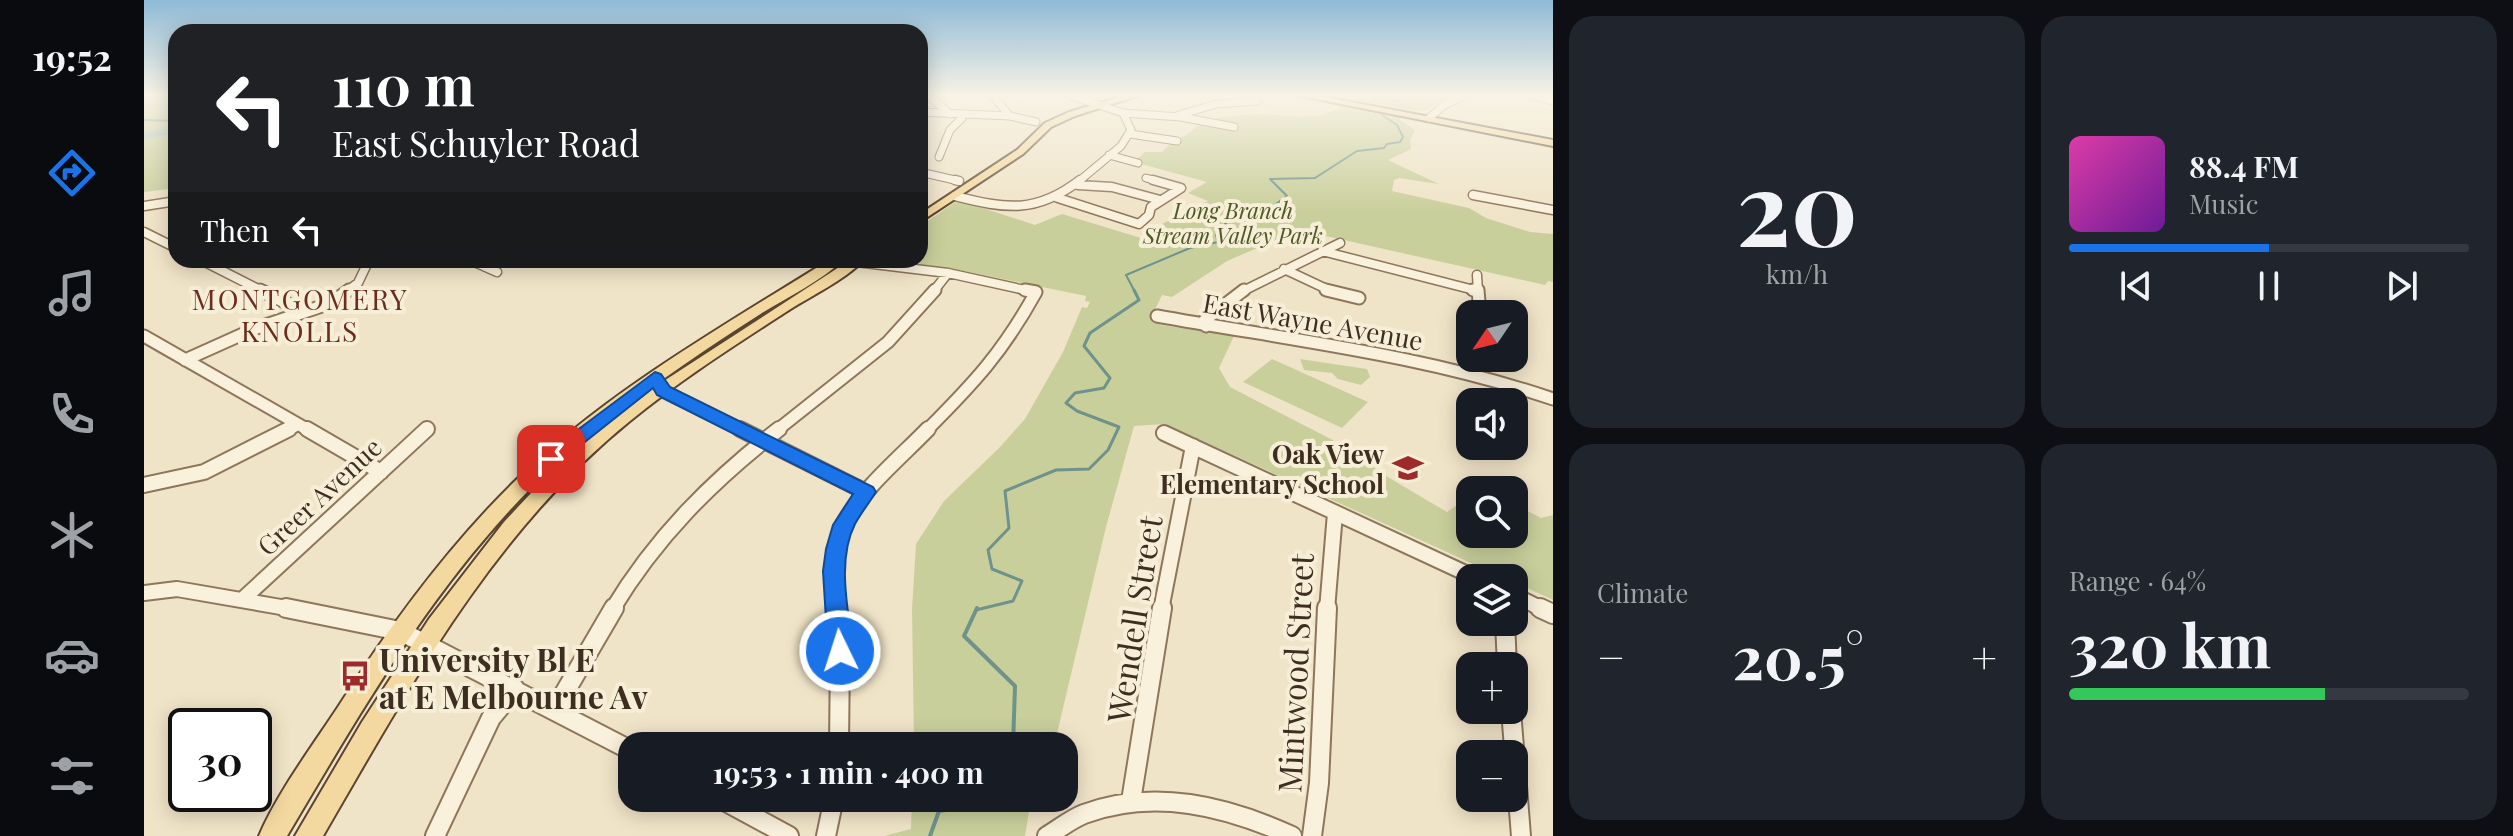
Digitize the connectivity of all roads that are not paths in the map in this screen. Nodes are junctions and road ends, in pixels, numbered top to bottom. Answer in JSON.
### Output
{"nodes":[{"id":1,"x":950,"y":134,"type":"edge"},
{"id":2,"x":1024,"y":134,"type":"edge"},
{"id":3,"x":1039,"y":134,"type":"edge"},
{"id":4,"x":1130,"y":134,"type":"joint"},
{"id":5,"x":1519,"y":134,"type":"edge"},
{"id":6,"x":1177,"y":141,"type":"dead end"},
{"id":7,"x":1553,"y":141,"type":"edge"},
{"id":8,"x":1109,"y":155,"type":"junction"},
{"id":9,"x":939,"y":157,"type":"dead end"},
{"id":10,"x":1138,"y":163,"type":"dead end"},
{"id":11,"x":928,"y":174,"type":"edge"},
{"id":12,"x":1146,"y":178,"type":"dead end"},
{"id":13,"x":959,"y":181,"type":"junction"},
{"id":14,"x":1078,"y":185,"type":"junction"},
{"id":15,"x":1473,"y":195,"type":"dead end"},
{"id":16,"x":955,"y":196,"type":"junction"},
{"id":17,"x":1058,"y":198,"type":"junction"},
{"id":18,"x":1160,"y":200,"type":"junction"},
{"id":19,"x":168,"y":202,"type":"edge"},
{"id":20,"x":928,"y":202,"type":"edge"},
{"id":21,"x":144,"y":206,"type":"edge"},
{"id":22,"x":1553,"y":210,"type":"edge"},
{"id":23,"x":928,"y":214,"type":"edge"},
{"id":24,"x":144,"y":232,"type":"edge"},
{"id":25,"x":1340,"y":243,"type":"dead end"},
{"id":26,"x":168,"y":244,"type":"edge"},
{"id":27,"x":1322,"y":251,"type":"junction"},
{"id":28,"x":217,"y":268,"type":"edge"},
{"id":29,"x":365,"y":268,"type":"edge"},
{"id":30,"x":489,"y":268,"type":"edge"},
{"id":31,"x":835,"y":268,"type":"edge"},
{"id":32,"x":909,"y":268,"type":"edge"},
{"id":33,"x":1284,"y":269,"type":"junction"},
{"id":34,"x":497,"y":272,"type":"dead end"},
{"id":35,"x":948,"y":273,"type":"junction"},
{"id":36,"x":1477,"y":275,"type":"dead end"},
{"id":37,"x":1478,"y":291,"type":"junction"},
{"id":38,"x":1359,"y":298,"type":"dead end"},
{"id":39,"x":1479,"y":300,"type":"edge"},
{"id":40,"x":305,"y":312,"type":"junction"},
{"id":41,"x":1157,"y":316,"type":"dead end"},
{"id":42,"x":1206,"y":326,"type":"junction"},
{"id":43,"x":144,"y":336,"type":"edge"},
{"id":44,"x":185,"y":360,"type":"junction"},
{"id":45,"x":659,"y":384,"type":"junction"},
{"id":46,"x":1553,"y":399,"type":"edge"},
{"id":47,"x":297,"y":425,"type":"junction"},
{"id":48,"x":427,"y":429,"type":"dead end"},
{"id":49,"x":1164,"y":433,"type":"dead end"},
{"id":50,"x":765,"y":441,"type":"junction"},
{"id":51,"x":1193,"y":446,"type":"junction"},
{"id":52,"x":381,"y":472,"type":"junction"},
{"id":53,"x":144,"y":485,"type":"edge"},
{"id":54,"x":866,"y":492,"type":"junction"},
{"id":55,"x":1335,"y":513,"type":"junction"},
{"id":56,"x":1456,"y":569,"type":"edge"},
{"id":57,"x":144,"y":593,"type":"edge"},
{"id":58,"x":243,"y":599,"type":"junction"},
{"id":59,"x":1528,"y":602,"type":"edge"},
{"id":60,"x":1553,"y":614,"type":"edge"},
{"id":61,"x":400,"y":631,"type":"junction"},
{"id":62,"x":425,"y":643,"type":"junction"},
{"id":63,"x":515,"y":689,"type":"junction"},
{"id":64,"x":555,"y":709,"type":"junction"},
{"id":65,"x":1512,"y":724,"type":"edge"},
{"id":66,"x":839,"y":732,"type":"edge"},
{"id":67,"x":618,"y":743,"type":"edge"},
{"id":68,"x":1131,"y":801,"type":"junction"},
{"id":69,"x":745,"y":812,"type":"edge"},
{"id":70,"x":831,"y":812,"type":"edge"},
{"id":71,"x":272,"y":836,"type":"edge"},
{"id":72,"x":308,"y":836,"type":"edge"},
{"id":73,"x":435,"y":836,"type":"edge"},
{"id":74,"x":789,"y":836,"type":"edge"},
{"id":75,"x":826,"y":836,"type":"edge"},
{"id":76,"x":1047,"y":836,"type":"edge"},
{"id":77,"x":1292,"y":836,"type":"edge"},
{"id":78,"x":1312,"y":836,"type":"edge"},
{"id":79,"x":1521,"y":836,"type":"edge"}],
"edges":[{"from":1,"to":9,"type":"street"},
{"from":2,"to":13,"type":"main road"},
{"from":3,"to":16,"type":"main road"},
{"from":4,"to":6,"type":"street"},
{"from":4,"to":8,"type":"street"},
{"from":5,"to":7,"type":"main road"},
{"from":8,"to":10,"type":"street"},
{"from":8,"to":14,"type":"street"},
{"from":11,"to":13,"type":"street"},
{"from":12,"to":18,"type":"street"},
{"from":13,"to":20,"type":"main road"},
{"from":14,"to":17,"type":"street"},
{"from":14,"to":18,"type":"street"},
{"from":15,"to":22,"type":"street"},
{"from":16,"to":17,"type":"street"},
{"from":16,"to":23,"type":"main road"},
{"from":17,"to":18,"type":"street"},
{"from":19,"to":21,"type":"street"},
{"from":24,"to":26,"type":"street"},
{"from":25,"to":27,"type":"street"},
{"from":27,"to":33,"type":"street"},
{"from":27,"to":37,"type":"street"},
{"from":28,"to":40,"type":"street"},
{"from":29,"to":40,"type":"street"},
{"from":30,"to":34,"type":"street"},
{"from":31,"to":45,"type":"main road"},
{"from":32,"to":35,"type":"street"},
{"from":33,"to":38,"type":"street"},
{"from":33,"to":42,"type":"street"},
{"from":35,"to":50,"type":"street"},
{"from":35,"to":54,"type":"street"},
{"from":36,"to":37,"type":"street"},
{"from":37,"to":39,"type":"street"},
{"from":40,"to":44,"type":"street"},
{"from":41,"to":42,"type":"street","name":"East Wayne Avenue"},
{"from":42,"to":46,"type":"street","name":"East Wayne Avenue"},
{"from":43,"to":44,"type":"street"},
{"from":44,"to":47,"type":"street"},
{"from":45,"to":50,"type":"street"},
{"from":45,"to":61,"type":"main road"},
{"from":45,"to":62,"type":"main road"},
{"from":47,"to":52,"type":"street"},
{"from":47,"to":53,"type":"street"},
{"from":48,"to":52,"type":"street","name":"Greer Avenue"},
{"from":49,"to":51,"type":"street"},
{"from":50,"to":54,"type":"street"},
{"from":50,"to":64,"type":"street"},
{"from":51,"to":55,"type":"street"},
{"from":51,"to":68,"type":"street","name":"Wendell Street"},
{"from":52,"to":58,"type":"street","name":"Greer Avenue"},
{"from":54,"to":66,"type":"street"},
{"from":55,"to":56,"type":"street"},
{"from":55,"to":78,"type":"street","name":"Mintwood Street"},
{"from":57,"to":58,"type":"street"},
{"from":58,"to":61,"type":"street"},
{"from":59,"to":60,"type":"street"},
{"from":61,"to":62,"type":"street"},
{"from":61,"to":71,"type":"main road"},
{"from":62,"to":63,"type":"street"},
{"from":62,"to":72,"type":"main road"},
{"from":63,"to":64,"type":"street"},
{"from":63,"to":73,"type":"street"},
{"from":64,"to":67,"type":"street"},
{"from":65,"to":79,"type":"street"},
{"from":68,"to":76,"type":"street"},
{"from":68,"to":77,"type":"street"},
{"from":69,"to":74,"type":"street"},
{"from":70,"to":75,"type":"street"}]}
